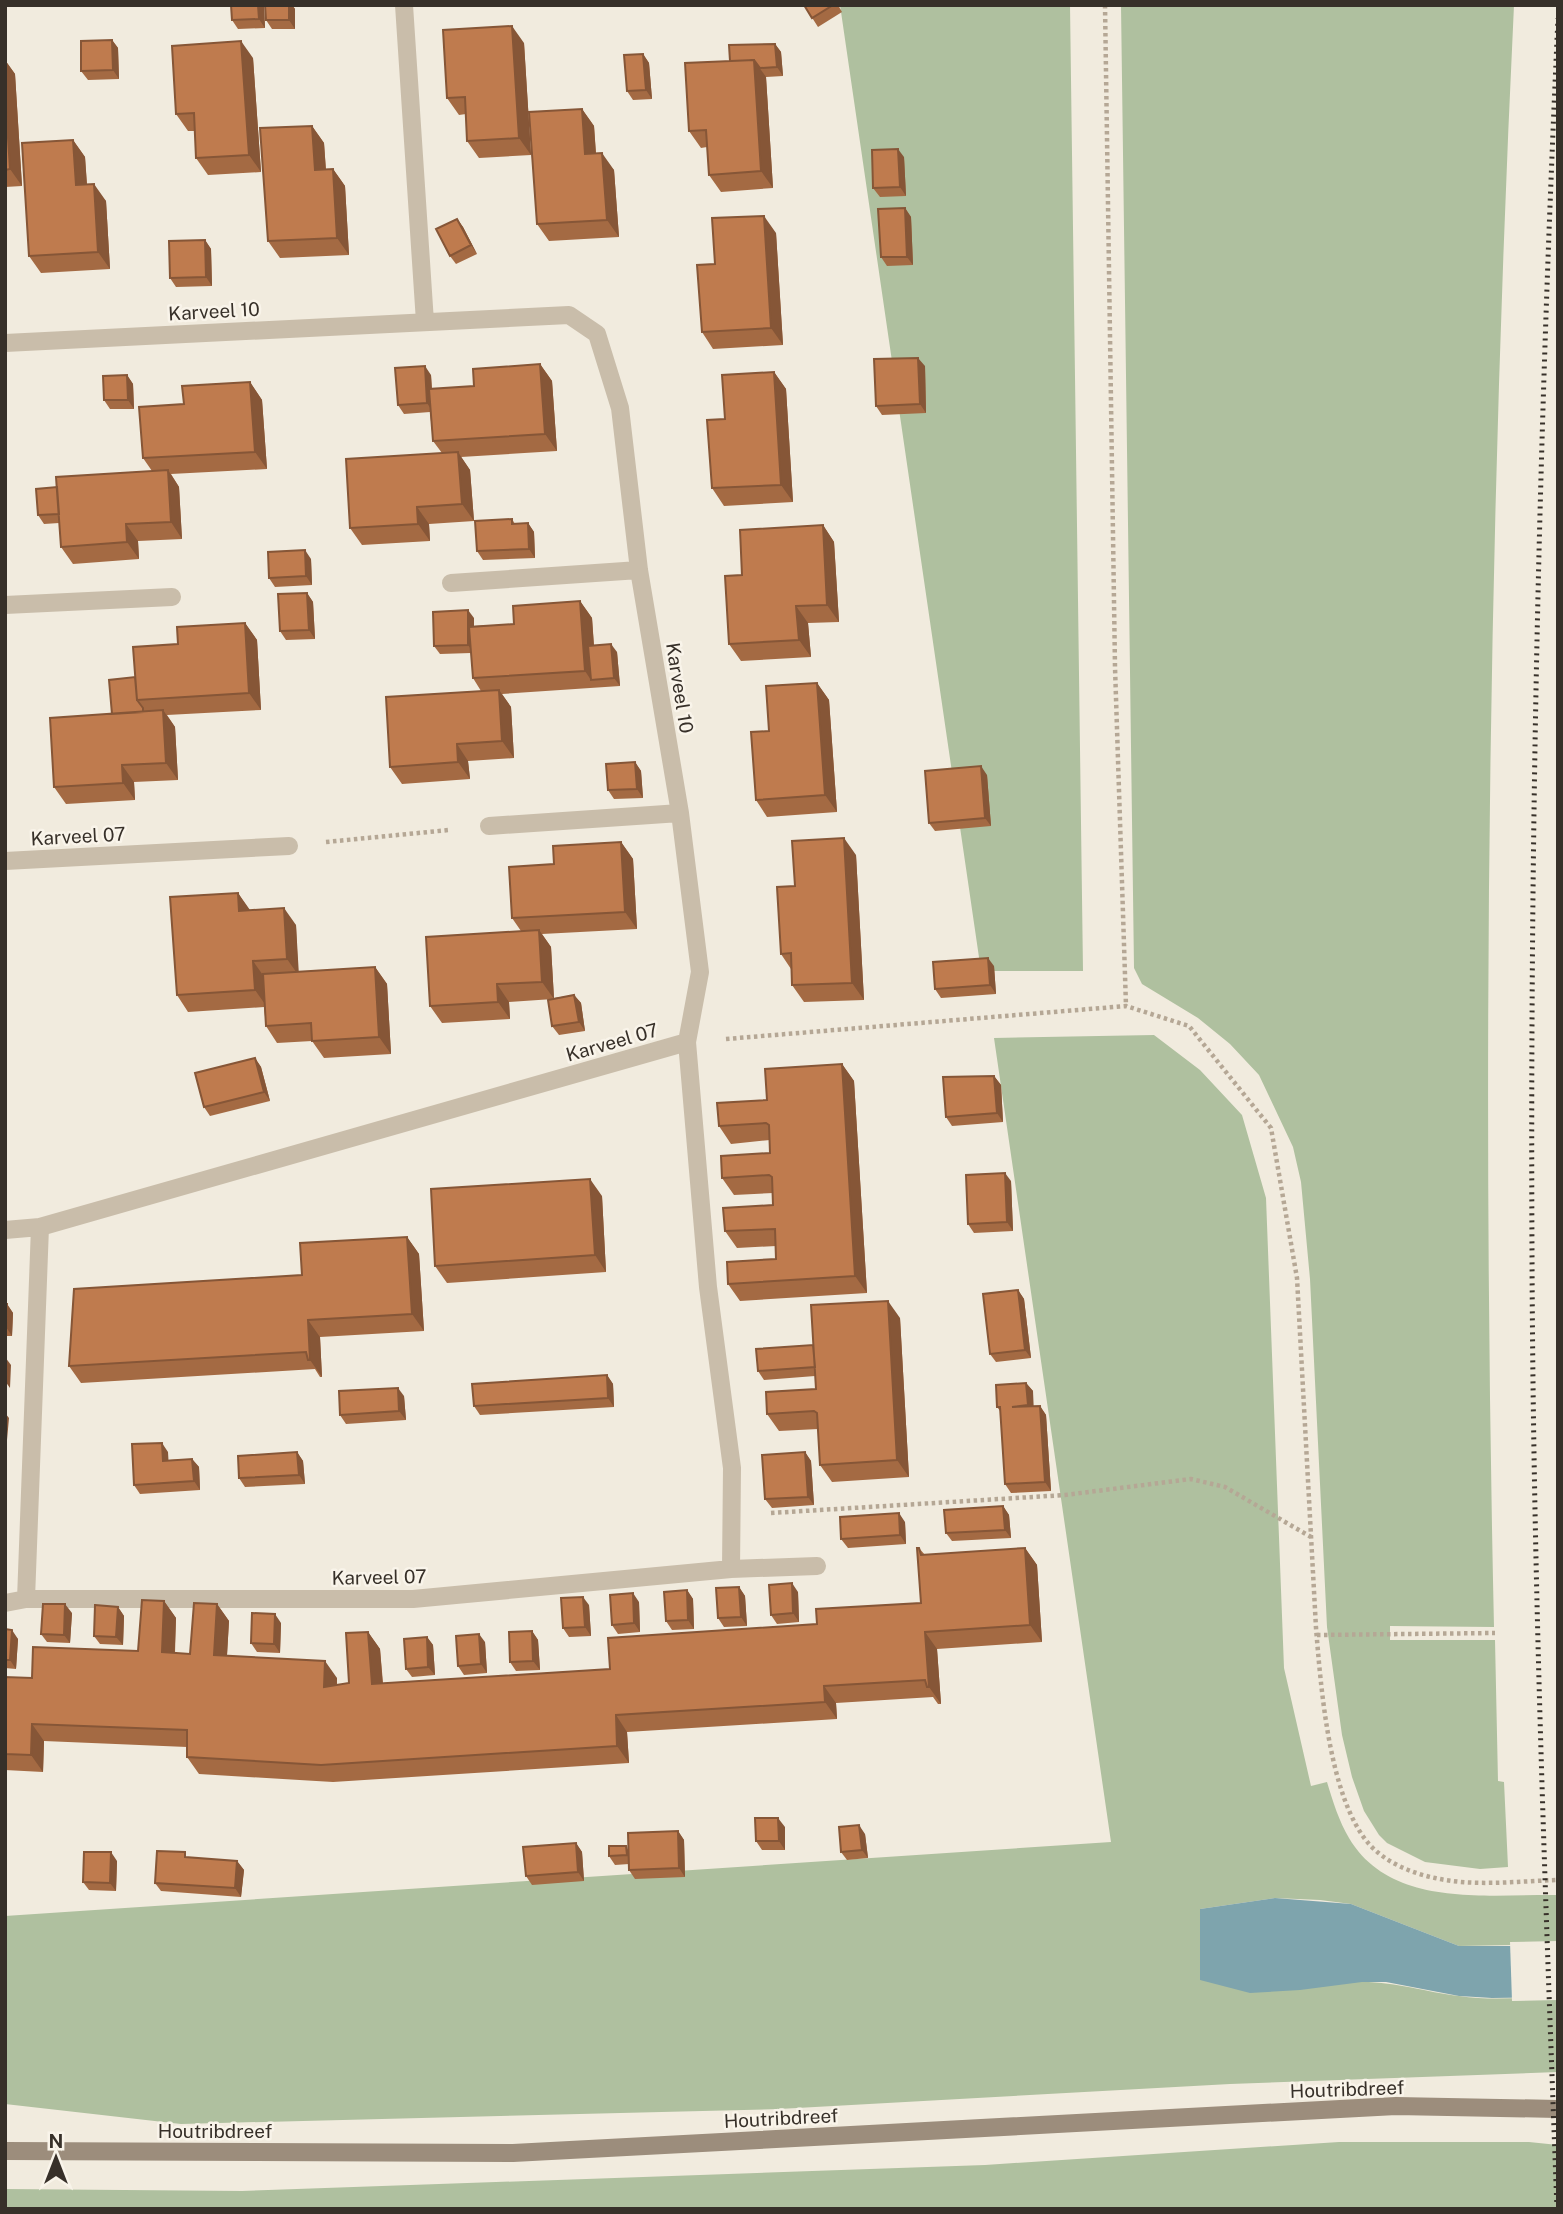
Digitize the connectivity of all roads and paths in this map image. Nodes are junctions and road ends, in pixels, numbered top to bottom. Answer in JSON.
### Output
{"nodes":[{"id":1,"x":404,"y":5,"type":"edge"},
{"id":2,"x":1105,"y":5,"type":"edge"},
{"id":3,"x":425,"y":322,"type":"junction"},
{"id":4,"x":6,"y":343,"type":"edge"},
{"id":5,"x":5,"y":359,"type":"edge"},
{"id":6,"x":639,"y":570,"type":"junction"},
{"id":7,"x":451,"y":583,"type":"dead end"},
{"id":8,"x":172,"y":597,"type":"dead end"},
{"id":9,"x":5,"y":605,"type":"edge"},
{"id":10,"x":680,"y":813,"type":"junction"},
{"id":11,"x":489,"y":827,"type":"joint"},
{"id":12,"x":289,"y":846,"type":"joint"},
{"id":13,"x":5,"y":861,"type":"edge"},
{"id":14,"x":1126,"y":1006,"type":"junction"},
{"id":15,"x":687,"y":1042,"type":"junction"},
{"id":16,"x":40,"y":1227,"type":"junction"},
{"id":17,"x":5,"y":1230,"type":"edge"},
{"id":18,"x":732,"y":1516,"type":"junction"},
{"id":19,"x":1311,"y":1537,"type":"junction"},
{"id":20,"x":817,"y":1566,"type":"dead end"},
{"id":21,"x":731,"y":1569,"type":"junction"},
{"id":22,"x":26,"y":1599,"type":"junction"},
{"id":23,"x":5,"y":1603,"type":"edge"},
{"id":24,"x":1495,"y":1633,"type":"dead end"},
{"id":25,"x":1317,"y":1635,"type":"junction"},
{"id":26,"x":1558,"y":1880,"type":"edge"},
{"id":27,"x":1558,"y":2109,"type":"edge"},
{"id":28,"x":5,"y":2151,"type":"edge"}],
"edges":[{"from":1,"to":3,"type":"street"},
{"from":2,"to":14,"type":"path"},
{"from":3,"to":4,"type":"street","name":"Karveel 10"},
{"from":3,"to":6,"type":"street","name":"Karveel 10"},
{"from":4,"to":5,"type":"street","name":"Karveel 10"},
{"from":6,"to":7,"type":"street"},
{"from":6,"to":10,"type":"street","name":"Karveel 10"},
{"from":8,"to":9,"type":"street"},
{"from":10,"to":11,"type":"street"},
{"from":10,"to":15,"type":"street","name":"Karveel 10"},
{"from":11,"to":12,"type":"path"},
{"from":12,"to":13,"type":"street","name":"Karveel 07"},
{"from":14,"to":15,"type":"path"},
{"from":14,"to":19,"type":"path"},
{"from":15,"to":16,"type":"street","name":"Karveel 07"},
{"from":15,"to":18,"type":"street","name":"Karveel 07"},
{"from":16,"to":17,"type":"street","name":"Karveel 07"},
{"from":16,"to":22,"type":"street"},
{"from":18,"to":19,"type":"path"},
{"from":18,"to":21,"type":"street","name":"Karveel 07"},
{"from":19,"to":25,"type":"path"},
{"from":20,"to":21,"type":"street","name":"Karveel 07"},
{"from":21,"to":22,"type":"street","name":"Karveel 07"},
{"from":22,"to":23,"type":"street","name":"Karveel 07"},
{"from":24,"to":25,"type":"path"},
{"from":25,"to":26,"type":"path"},
{"from":27,"to":28,"type":"main road","name":"Houtribdreef"}]}
